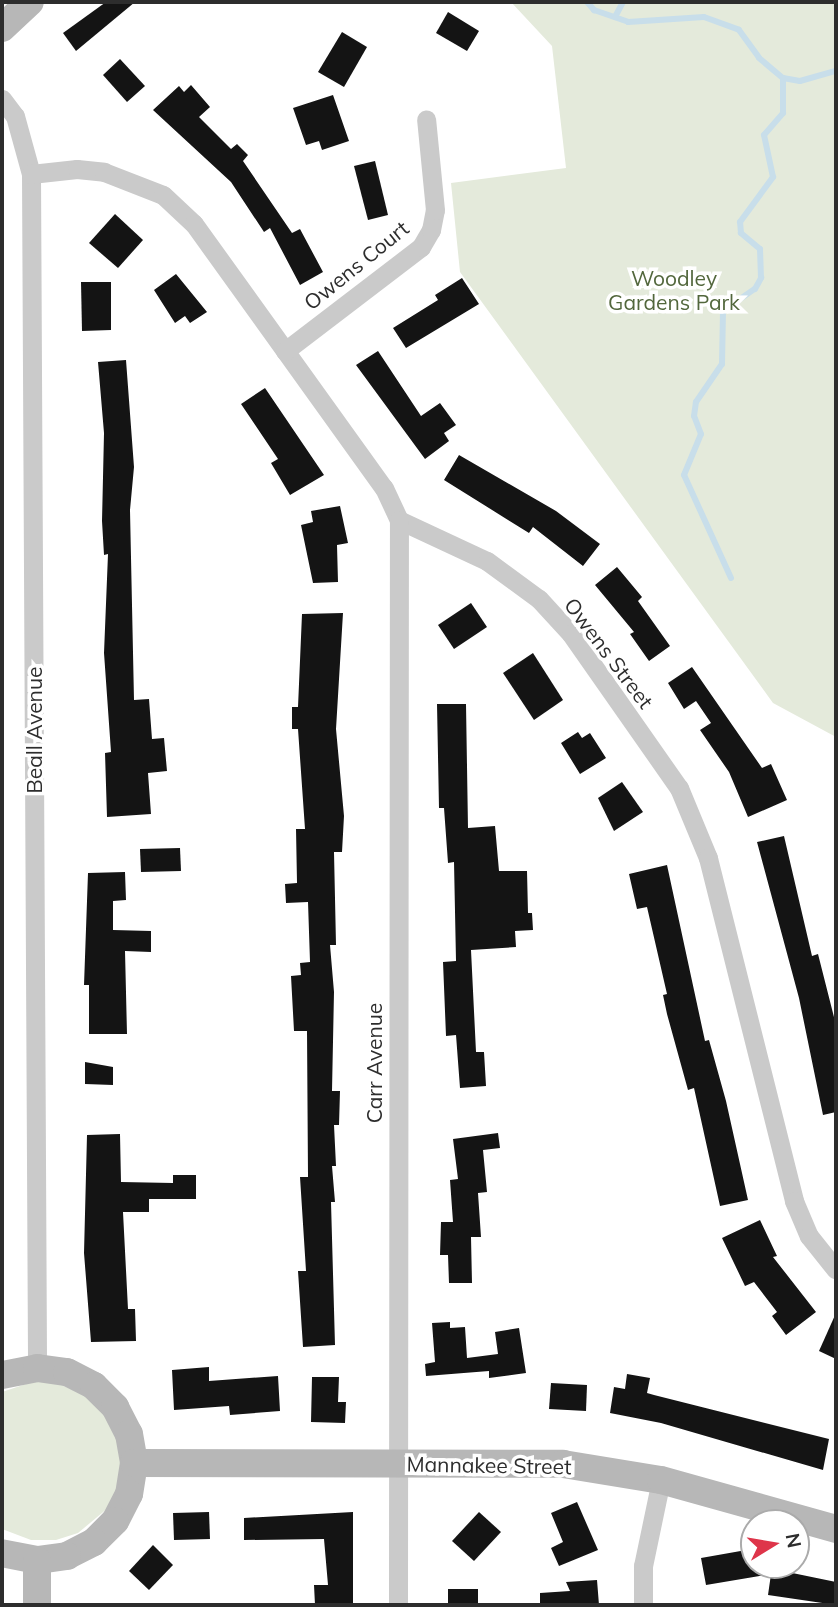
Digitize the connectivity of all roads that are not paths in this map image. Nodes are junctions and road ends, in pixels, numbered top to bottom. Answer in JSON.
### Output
{"nodes":[{"id":1,"x":30,"y":2,"type":"edge"},
{"id":2,"x":2,"y":28,"type":"edge"},
{"id":3,"x":2,"y":99,"type":"edge"},
{"id":4,"x":426,"y":119,"type":"dead end"},
{"id":5,"x":31,"y":174,"type":"junction"},
{"id":6,"x":285,"y":351,"type":"junction"},
{"id":7,"x":399,"y":520,"type":"junction"},
{"id":8,"x":836,"y":1270,"type":"edge"},
{"id":9,"x":37,"y":1368,"type":"junction"},
{"id":10,"x":2,"y":1375,"type":"edge"},
{"id":11,"x":134,"y":1463,"type":"junction"},
{"id":12,"x":397,"y":1463,"type":"junction"},
{"id":13,"x":661,"y":1480,"type":"junction"},
{"id":14,"x":836,"y":1529,"type":"edge"},
{"id":15,"x":2,"y":1553,"type":"edge"},
{"id":16,"x":37,"y":1560,"type":"junction"},
{"id":17,"x":37,"y":1605,"type":"edge"},
{"id":18,"x":398,"y":1605,"type":"edge"},
{"id":19,"x":643,"y":1605,"type":"edge"}],
"edges":[{"from":1,"to":2,"type":"street"},
{"from":3,"to":5,"type":"street","name":"Beall Avenue"},
{"from":4,"to":6,"type":"street","name":"Owens Court"},
{"from":5,"to":6,"type":"street"},
{"from":5,"to":9,"type":"street","name":"Beall Avenue"},
{"from":6,"to":7,"type":"street"},
{"from":7,"to":8,"type":"street","name":"Owens Street"},
{"from":7,"to":12,"type":"street","name":"Carr Avenue"},
{"from":9,"to":10,"type":"street"},
{"from":9,"to":11,"type":"street"},
{"from":11,"to":12,"type":"street","name":"Mannakee Street"},
{"from":11,"to":16,"type":"street"},
{"from":12,"to":13,"type":"street","name":"Mannakee Street"},
{"from":12,"to":18,"type":"street","name":"Carr Avenue"},
{"from":13,"to":14,"type":"street","name":"Mannakee Street"},
{"from":13,"to":19,"type":"street"},
{"from":15,"to":16,"type":"street"},
{"from":16,"to":17,"type":"street"}]}
